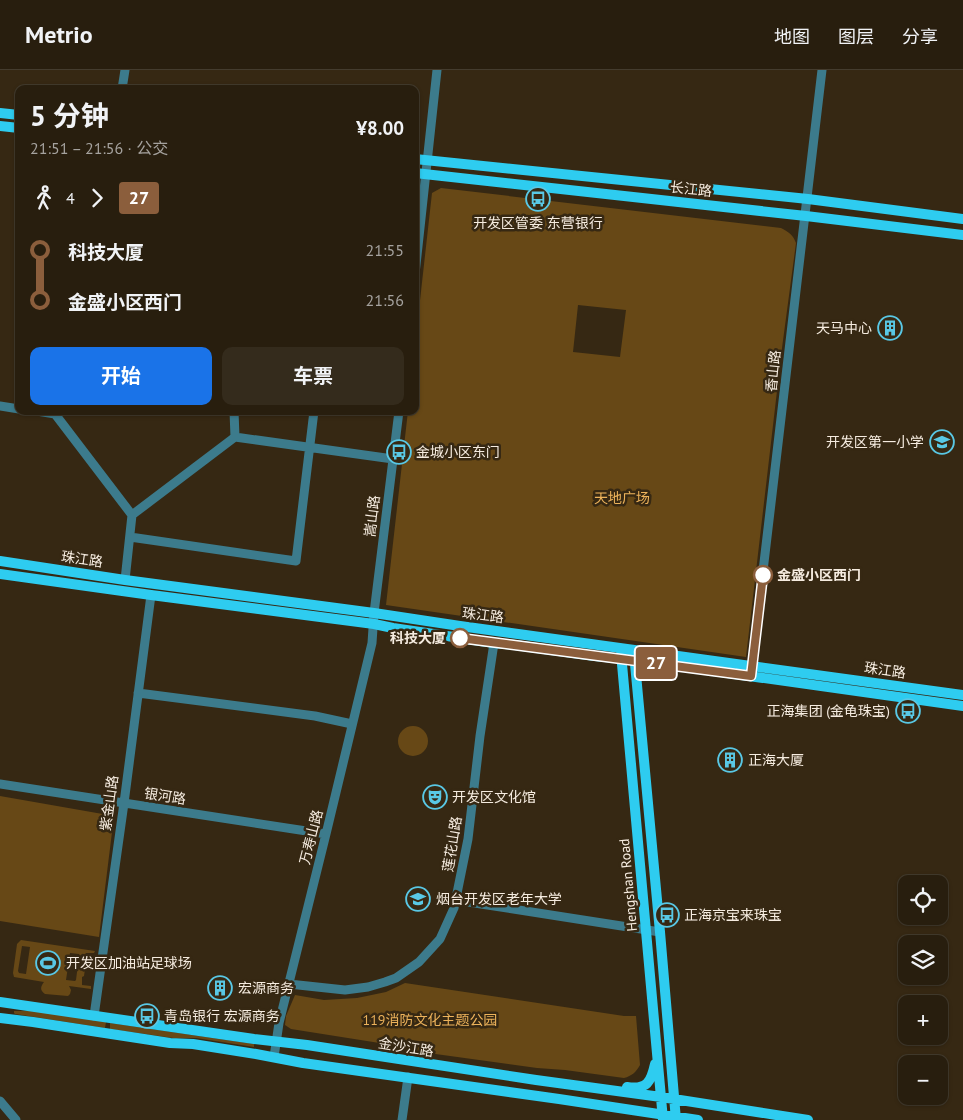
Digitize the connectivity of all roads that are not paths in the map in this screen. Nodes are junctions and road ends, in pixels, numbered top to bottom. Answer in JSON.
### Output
{"nodes":[{"id":1,"x":124,"y":70,"type":"edge"},
{"id":2,"x":437,"y":70,"type":"edge"},
{"id":3,"x":822,"y":70,"type":"edge"},
{"id":4,"x":122,"y":85,"type":"edge"},
{"id":5,"x":0,"y":113,"type":"edge"},
{"id":6,"x":15,"y":115,"type":"edge"},
{"id":7,"x":0,"y":126,"type":"edge"},
{"id":8,"x":15,"y":128,"type":"edge"},
{"id":9,"x":419,"y":159,"type":"edge"},
{"id":10,"x":427,"y":160,"type":"junction"},
{"id":11,"x":420,"y":174,"type":"edge"},
{"id":12,"x":419,"y":194,"type":"edge"},
{"id":13,"x":808,"y":200,"type":"junction"},
{"id":14,"x":806,"y":216,"type":"junction"},
{"id":15,"x":963,"y":219,"type":"edge"},
{"id":16,"x":963,"y":235,"type":"edge"},
{"id":17,"x":0,"y":406,"type":"edge"},
{"id":18,"x":15,"y":408,"type":"edge"},
{"id":19,"x":57,"y":415,"type":"edge"},
{"id":20,"x":234,"y":415,"type":"edge"},
{"id":21,"x":314,"y":415,"type":"edge"},
{"id":22,"x":399,"y":415,"type":"edge"},
{"id":23,"x":235,"y":437,"type":"junction"},
{"id":24,"x":310,"y":448,"type":"junction"},
{"id":25,"x":393,"y":460,"type":"junction"},
{"id":26,"x":132,"y":515,"type":"junction"},
{"id":27,"x":130,"y":537,"type":"junction"},
{"id":28,"x":0,"y":561,"type":"edge"},
{"id":29,"x":0,"y":574,"type":"edge"},
{"id":30,"x":125,"y":580,"type":"junction"},
{"id":31,"x":151,"y":595,"type":"junction"},
{"id":32,"x":374,"y":618,"type":"junction"},
{"id":33,"x":494,"y":643,"type":"junction"},
{"id":34,"x":621,"y":648,"type":"junction"},
{"id":35,"x":634,"y":655,"type":"junction"},
{"id":36,"x":621,"y":659,"type":"junction"},
{"id":37,"x":752,"y":671,"type":"junction"},
{"id":38,"x":138,"y":693,"type":"junction"},
{"id":39,"x":963,"y":695,"type":"edge"},
{"id":40,"x":963,"y":706,"type":"edge"},
{"id":41,"x":352,"y":724,"type":"junction"},
{"id":42,"x":0,"y":784,"type":"edge"},
{"id":43,"x":124,"y":803,"type":"junction"},
{"id":44,"x":326,"y":834,"type":"junction"},
{"id":45,"x":456,"y":898,"type":"junction"},
{"id":46,"x":646,"y":930,"type":"junction"},
{"id":47,"x":660,"y":932,"type":"junction"},
{"id":48,"x":289,"y":984,"type":"junction"},
{"id":49,"x":0,"y":1002,"type":"edge"},
{"id":50,"x":94,"y":1016,"type":"junction"},
{"id":51,"x":1,"y":1019,"type":"edge"},
{"id":52,"x":276,"y":1042,"type":"junction"},
{"id":53,"x":657,"y":1053,"type":"junction"},
{"id":54,"x":274,"y":1057,"type":"junction"},
{"id":55,"x":408,"y":1078,"type":"junction"},
{"id":56,"x":536,"y":1080,"type":"junction"},
{"id":57,"x":661,"y":1097,"type":"junction"},
{"id":58,"x":674,"y":1099,"type":"junction"},
{"id":59,"x":0,"y":1101,"type":"edge"},
{"id":60,"x":0,"y":1110,"type":"edge"},
{"id":61,"x":663,"y":1117,"type":"edge"},
{"id":62,"x":676,"y":1118,"type":"edge"},
{"id":63,"x":9,"y":1120,"type":"edge"},
{"id":64,"x":16,"y":1120,"type":"edge"},
{"id":65,"x":402,"y":1120,"type":"edge"},
{"id":66,"x":698,"y":1120,"type":"edge"},
{"id":67,"x":808,"y":1120,"type":"edge"}],
"edges":[{"from":1,"to":4,"type":"street"},
{"from":2,"to":10,"type":"street"},
{"from":3,"to":13,"type":"street","name":"香山路"},
{"from":5,"to":6,"type":"main road"},
{"from":7,"to":8,"type":"main road"},
{"from":9,"to":10,"type":"main road","name":"长江路"},
{"from":10,"to":11,"type":"street"},
{"from":10,"to":13,"type":"main road","name":"长江路"},
{"from":11,"to":12,"type":"street"},
{"from":11,"to":14,"type":"main road","name":"长江路"},
{"from":13,"to":14,"type":"street","name":"香山路"},
{"from":13,"to":15,"type":"main road","name":"长江路"},
{"from":14,"to":16,"type":"main road","name":"长江路"},
{"from":14,"to":37,"type":"street","name":"香山路"},
{"from":17,"to":18,"type":"street"},
{"from":19,"to":26,"type":"street"},
{"from":20,"to":23,"type":"street"},
{"from":21,"to":24,"type":"street"},
{"from":22,"to":25,"type":"street","name":"嵩山路"},
{"from":23,"to":24,"type":"street"},
{"from":23,"to":26,"type":"street"},
{"from":24,"to":25,"type":"street"},
{"from":24,"to":27,"type":"street"},
{"from":25,"to":32,"type":"street","name":"嵩山路"},
{"from":26,"to":27,"type":"street"},
{"from":27,"to":30,"type":"street"},
{"from":28,"to":30,"type":"main road","name":"珠江路"},
{"from":29,"to":31,"type":"main road"},
{"from":30,"to":32,"type":"main road","name":"珠江路"},
{"from":31,"to":32,"type":"main road"},
{"from":31,"to":38,"type":"street","name":"紫金山路"},
{"from":32,"to":33,"type":"main road"},
{"from":32,"to":34,"type":"main road","name":"珠江路"},
{"from":32,"to":41,"type":"street","name":"万寿山路"},
{"from":33,"to":36,"type":"main road"},
{"from":33,"to":45,"type":"street","name":"莲花山路"},
{"from":34,"to":35,"type":"main road","name":"珠江路"},
{"from":34,"to":36,"type":"main road","name":"Hengshan Road"},
{"from":35,"to":36,"type":"main road"},
{"from":35,"to":37,"type":"main road"},
{"from":35,"to":47,"type":"main road","name":"Hengshan Road"},
{"from":36,"to":46,"type":"main road","name":"Hengshan Road"},
{"from":37,"to":39,"type":"main road","name":"珠江路"},
{"from":37,"to":40,"type":"main road"},
{"from":38,"to":41,"type":"street"},
{"from":38,"to":43,"type":"street","name":"紫金山路"},
{"from":41,"to":44,"type":"street","name":"万寿山路"},
{"from":42,"to":43,"type":"street","name":"银河路"},
{"from":43,"to":44,"type":"street","name":"银河路"},
{"from":43,"to":50,"type":"street","name":"紫金山路"},
{"from":44,"to":48,"type":"street","name":"万寿山路"},
{"from":45,"to":46,"type":"street"},
{"from":45,"to":48,"type":"street","name":"莲花山路"},
{"from":46,"to":47,"type":"street"},
{"from":46,"to":53,"type":"main road","name":"Hengshan Road"},
{"from":47,"to":58,"type":"main road","name":"Hengshan Road"},
{"from":48,"to":52,"type":"street","name":"万寿山路"},
{"from":49,"to":50,"type":"main road","name":"金沙江路"},
{"from":50,"to":52,"type":"main road","name":"金沙江路"},
{"from":51,"to":54,"type":"main road"},
{"from":52,"to":54,"type":"street","name":"万寿山路"},
{"from":52,"to":56,"type":"main road","name":"金沙江路"},
{"from":53,"to":56,"type":"main road"},
{"from":53,"to":57,"type":"main road","name":"Hengshan Road"},
{"from":54,"to":55,"type":"main road"},
{"from":55,"to":61,"type":"main road"},
{"from":55,"to":65,"type":"street"},
{"from":56,"to":57,"type":"main road","name":"金沙江路"},
{"from":57,"to":58,"type":"main road","name":"金沙江路"},
{"from":57,"to":61,"type":"main road","name":"Hengshan Road"},
{"from":58,"to":62,"type":"main road","name":"Hengshan Road"},
{"from":58,"to":67,"type":"main road","name":"金沙江路"},
{"from":59,"to":64,"type":"street"},
{"from":60,"to":63,"type":"street"},
{"from":61,"to":62,"type":"main road"},
{"from":62,"to":66,"type":"main road"}]}
